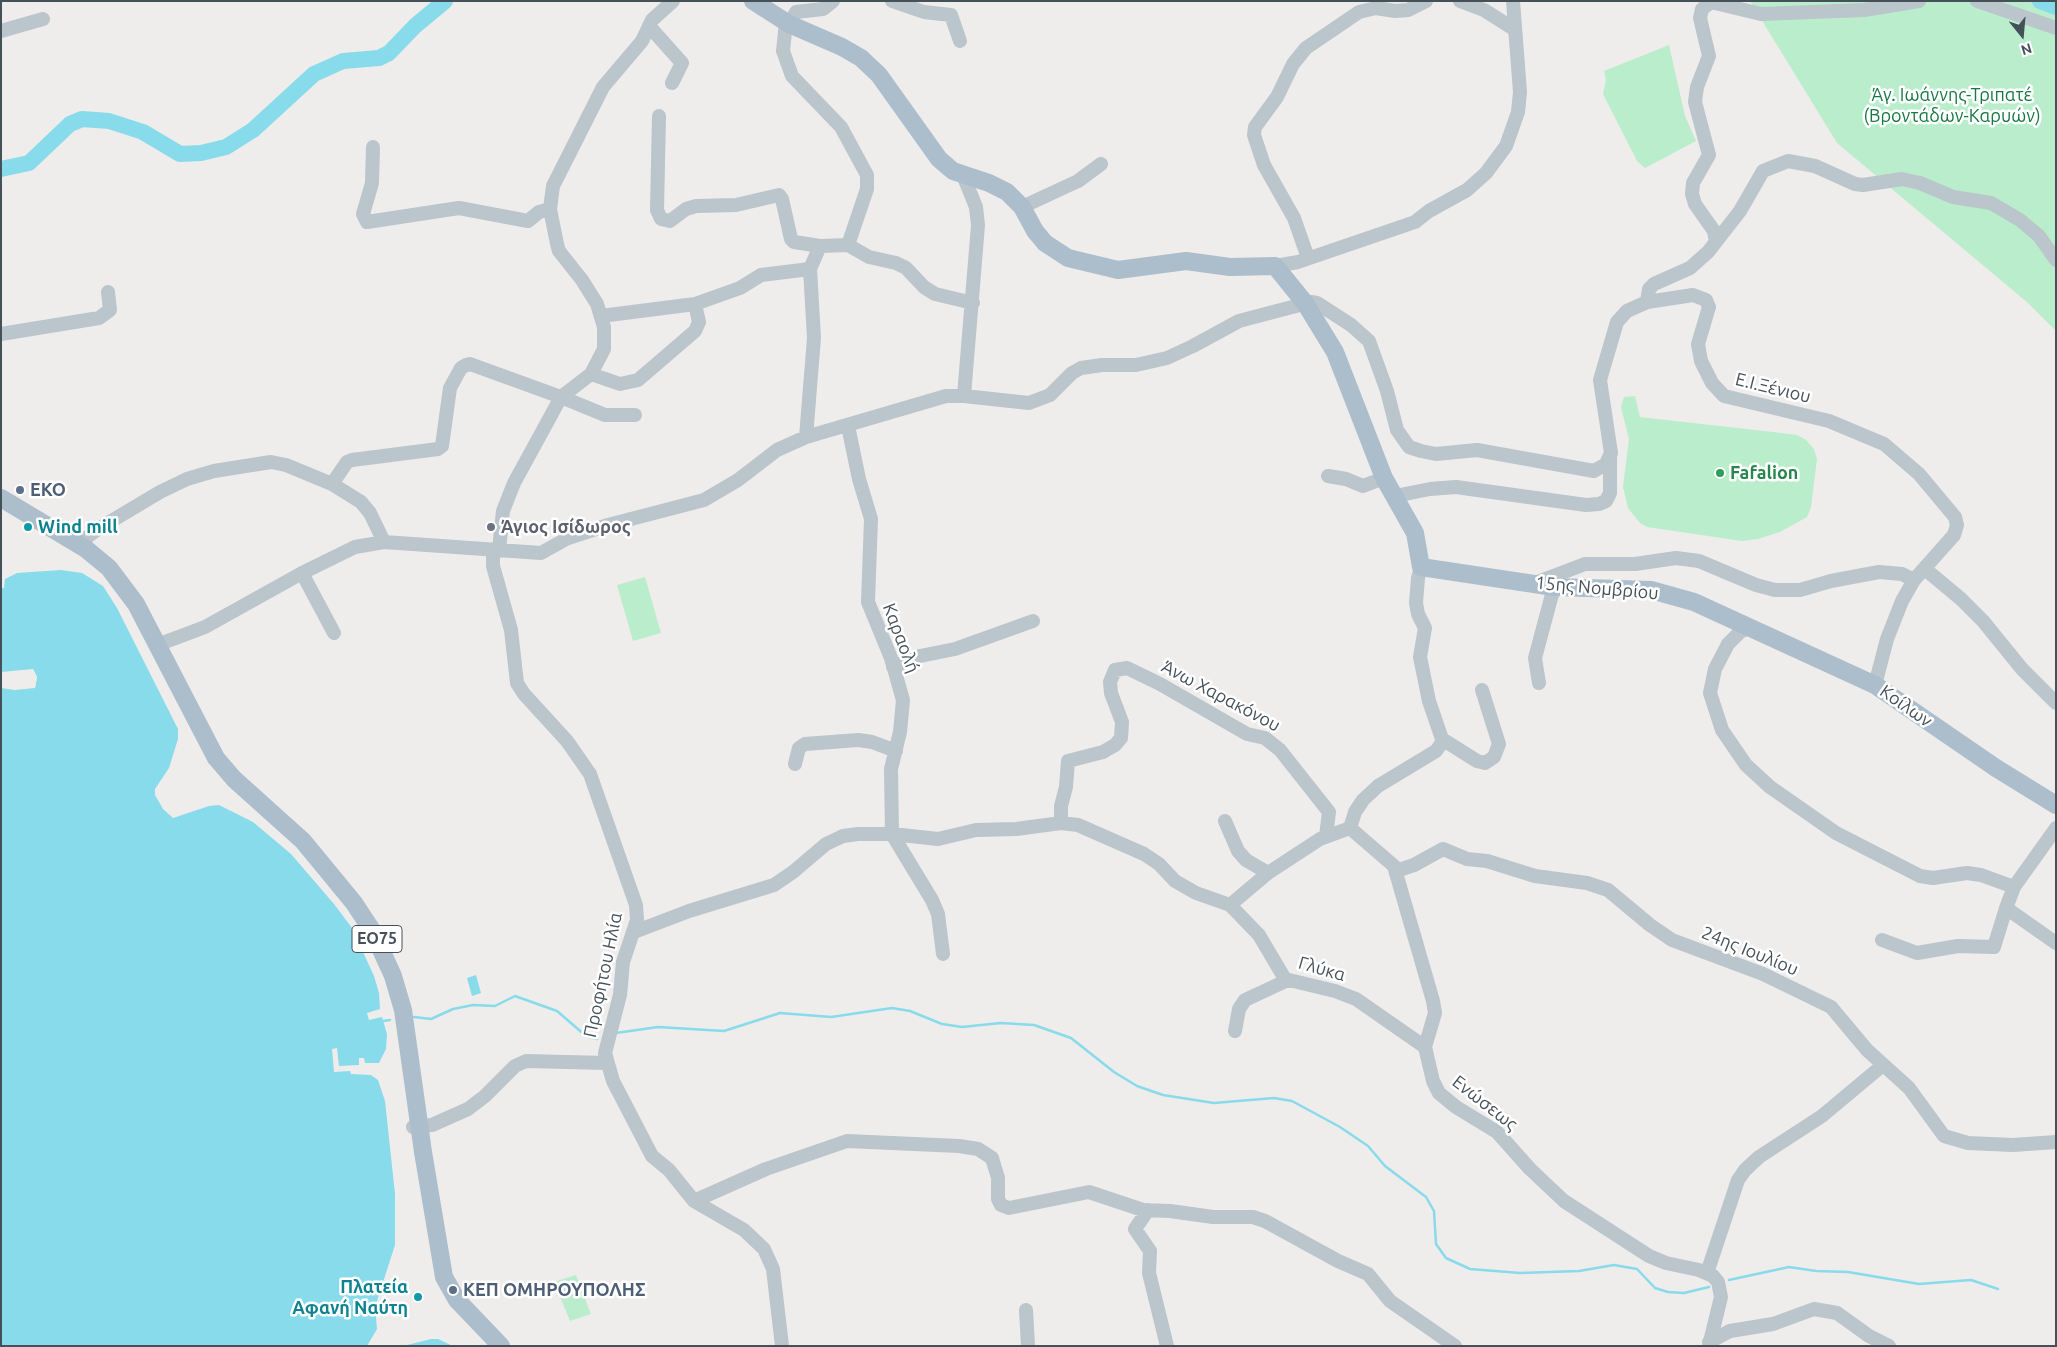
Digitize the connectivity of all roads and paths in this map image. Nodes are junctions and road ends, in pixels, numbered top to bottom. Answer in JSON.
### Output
{"nodes":[{"id":1,"x":674,"y":1,"type":"edge"},
{"id":2,"x":753,"y":1,"type":"edge"},
{"id":3,"x":834,"y":1,"type":"edge"},
{"id":4,"x":892,"y":1,"type":"edge"},
{"id":5,"x":1426,"y":1,"type":"edge"},
{"id":6,"x":1460,"y":1,"type":"edge"},
{"id":7,"x":1513,"y":1,"type":"edge"},
{"id":8,"x":1919,"y":1,"type":"edge"},
{"id":9,"x":1976,"y":1,"type":"edge"},
{"id":10,"x":43,"y":19,"type":"dead end"},
{"id":11,"x":787,"y":23,"type":"junction"},
{"id":12,"x":649,"y":26,"type":"junction"},
{"id":13,"x":2056,"y":28,"type":"edge"},
{"id":14,"x":1514,"y":29,"type":"junction"},
{"id":15,"x":1,"y":31,"type":"edge"},
{"id":16,"x":960,"y":41,"type":"dead end"},
{"id":17,"x":672,"y":83,"type":"dead end"},
{"id":18,"x":659,"y":116,"type":"dead end"},
{"id":19,"x":373,"y":147,"type":"dead end"},
{"id":20,"x":1101,"y":164,"type":"dead end"},
{"id":21,"x":963,"y":175,"type":"junction"},
{"id":22,"x":1022,"y":206,"type":"junction"},
{"id":23,"x":550,"y":209,"type":"junction"},
{"id":24,"x":1716,"y":242,"type":"junction"},
{"id":25,"x":848,"y":245,"type":"junction"},
{"id":26,"x":820,"y":246,"type":"junction"},
{"id":27,"x":1308,"y":258,"type":"junction"},
{"id":28,"x":2056,"y":260,"type":"edge"},
{"id":29,"x":1275,"y":266,"type":"junction"},
{"id":30,"x":810,"y":269,"type":"junction"},
{"id":31,"x":108,"y":292,"type":"dead end"},
{"id":32,"x":1648,"y":302,"type":"junction"},
{"id":33,"x":973,"y":303,"type":"junction"},
{"id":34,"x":1305,"y":303,"type":"junction"},
{"id":35,"x":695,"y":304,"type":"junction"},
{"id":36,"x":602,"y":316,"type":"junction"},
{"id":37,"x":1,"y":334,"type":"edge"},
{"id":38,"x":591,"y":374,"type":"junction"},
{"id":39,"x":964,"y":396,"type":"junction"},
{"id":40,"x":562,"y":397,"type":"junction"},
{"id":41,"x":635,"y":415,"type":"dead end"},
{"id":42,"x":848,"y":426,"type":"junction"},
{"id":43,"x":806,"y":437,"type":"junction"},
{"id":44,"x":1610,"y":458,"type":"junction"},
{"id":45,"x":1328,"y":476,"type":"dead end"},
{"id":46,"x":1384,"y":478,"type":"junction"},
{"id":47,"x":332,"y":484,"type":"junction"},
{"id":48,"x":1395,"y":496,"type":"junction"},
{"id":49,"x":1,"y":498,"type":"edge"},
{"id":50,"x":1954,"y":535,"type":"joint"},
{"id":51,"x":384,"y":542,"type":"junction"},
{"id":52,"x":78,"y":544,"type":"junction"},
{"id":53,"x":496,"y":550,"type":"junction"},
{"id":54,"x":1421,"y":567,"type":"junction"},
{"id":55,"x":1924,"y":570,"type":"junction"},
{"id":56,"x":302,"y":573,"type":"junction"},
{"id":57,"x":1914,"y":580,"type":"junction"},
{"id":58,"x":1535,"y":583,"type":"junction"},
{"id":59,"x":1554,"y":587,"type":"junction"},
{"id":60,"x":124,"y":590,"type":"junction"},
{"id":61,"x":1033,"y":621,"type":"dead end"},
{"id":62,"x":1751,"y":627,"type":"junction"},
{"id":63,"x":334,"y":633,"type":"dead end"},
{"id":64,"x":157,"y":645,"type":"junction"},
{"id":65,"x":893,"y":667,"type":"junction"},
{"id":66,"x":1539,"y":683,"type":"dead end"},
{"id":67,"x":1875,"y":685,"type":"junction"},
{"id":68,"x":1482,"y":690,"type":"dead end"},
{"id":69,"x":2056,"y":703,"type":"edge"},
{"id":70,"x":1442,"y":739,"type":"junction"},
{"id":71,"x":896,"y":751,"type":"junction"},
{"id":72,"x":795,"y":764,"type":"dead end"},
{"id":73,"x":2056,"y":805,"type":"edge"},
{"id":74,"x":1225,"y":821,"type":"dead end"},
{"id":75,"x":1061,"y":823,"type":"junction"},
{"id":76,"x":1350,"y":828,"type":"junction"},
{"id":77,"x":2056,"y":828,"type":"edge"},
{"id":78,"x":892,"y":834,"type":"junction"},
{"id":79,"x":1326,"y":836,"type":"junction"},
{"id":80,"x":1396,"y":871,"type":"junction"},
{"id":81,"x":1268,"y":873,"type":"junction"},
{"id":82,"x":2012,"y":891,"type":"junction"},
{"id":83,"x":1230,"y":906,"type":"junction"},
{"id":84,"x":2006,"y":908,"type":"junction"},
{"id":85,"x":634,"y":932,"type":"junction"},
{"id":86,"x":1882,"y":940,"type":"dead end"},
{"id":87,"x":2056,"y":943,"type":"edge"},
{"id":88,"x":943,"y":954,"type":"dead end"},
{"id":89,"x":1288,"y":980,"type":"junction"},
{"id":90,"x":1235,"y":1031,"type":"dead end"},
{"id":91,"x":1425,"y":1048,"type":"junction"},
{"id":92,"x":607,"y":1063,"type":"junction"},
{"id":93,"x":1883,"y":1065,"type":"junction"},
{"id":94,"x":416,"y":1127,"type":"junction"},
{"id":95,"x":2056,"y":1142,"type":"edge"},
{"id":96,"x":694,"y":1201,"type":"junction"},
{"id":97,"x":1148,"y":1210,"type":"junction"},
{"id":98,"x":1707,"y":1273,"type":"junction"},
{"id":99,"x":1026,"y":1310,"type":"dead end"},
{"id":100,"x":1709,"y":1344,"type":"edge"},
{"id":101,"x":492,"y":1346,"type":"edge"},
{"id":102,"x":501,"y":1346,"type":"edge"},
{"id":103,"x":782,"y":1346,"type":"edge"},
{"id":104,"x":1028,"y":1346,"type":"edge"},
{"id":105,"x":1167,"y":1346,"type":"edge"},
{"id":106,"x":1455,"y":1346,"type":"edge"},
{"id":107,"x":1889,"y":1346,"type":"edge"}],
"edges":[{"from":1,"to":12,"type":"street"},
{"from":2,"to":11,"type":"main road"},
{"from":3,"to":11,"type":"street"},
{"from":4,"to":16,"type":"street"},
{"from":5,"to":27,"type":"street"},
{"from":6,"to":14,"type":"street"},
{"from":7,"to":14,"type":"street"},
{"from":8,"to":24,"type":"street"},
{"from":9,"to":13,"type":"street"},
{"from":10,"to":15,"type":"street"},
{"from":11,"to":21,"type":"main road"},
{"from":11,"to":25,"type":"street"},
{"from":12,"to":17,"type":"street"},
{"from":12,"to":23,"type":"street"},
{"from":14,"to":27,"type":"street"},
{"from":18,"to":26,"type":"street"},
{"from":19,"to":23,"type":"street"},
{"from":20,"to":22,"type":"street"},
{"from":21,"to":22,"type":"main road"},
{"from":21,"to":33,"type":"street"},
{"from":22,"to":29,"type":"main road"},
{"from":23,"to":36,"type":"street"},
{"from":24,"to":28,"type":"street"},
{"from":24,"to":32,"type":"street"},
{"from":25,"to":26,"type":"street"},
{"from":25,"to":33,"type":"street"},
{"from":26,"to":30,"type":"street"},
{"from":27,"to":29,"type":"street"},
{"from":29,"to":34,"type":"main road"},
{"from":30,"to":35,"type":"street"},
{"from":30,"to":43,"type":"street"},
{"from":31,"to":37,"type":"street"},
{"from":32,"to":44,"type":"street","name":"Ε.Ι.Ξένιου"},
{"from":32,"to":50,"type":"street","name":"Ε.Ι.Ξένιου"},
{"from":33,"to":39,"type":"street"},
{"from":34,"to":39,"type":"street"},
{"from":34,"to":44,"type":"street"},
{"from":34,"to":46,"type":"main road"},
{"from":35,"to":36,"type":"street"},
{"from":35,"to":38,"type":"street"},
{"from":36,"to":38,"type":"street"},
{"from":38,"to":40,"type":"street"},
{"from":39,"to":42,"type":"street"},
{"from":40,"to":41,"type":"street"},
{"from":40,"to":47,"type":"street"},
{"from":40,"to":53,"type":"street","name":"Προφήτου Ηλία"},
{"from":42,"to":43,"type":"street"},
{"from":42,"to":65,"type":"street","name":"Καραολή"},
{"from":43,"to":53,"type":"street"},
{"from":44,"to":48,"type":"street","name":"Ε.Ι.Ξένιου"},
{"from":45,"to":46,"type":"street"},
{"from":46,"to":48,"type":"main road"},
{"from":47,"to":51,"type":"street"},
{"from":47,"to":52,"type":"street"},
{"from":48,"to":54,"type":"main road"},
{"from":49,"to":52,"type":"main road","number":"ΕΟ75"},
{"from":50,"to":55,"type":"street","name":"Κοίλων"},
{"from":51,"to":53,"type":"street"},
{"from":51,"to":56,"type":"street"},
{"from":52,"to":60,"type":"main road","number":"ΕΟ75"},
{"from":53,"to":85,"type":"street","name":"Προφήτου Ηλία"},
{"from":54,"to":58,"type":"main road","name":"15ης Νομβρίου"},
{"from":54,"to":70,"type":"street"},
{"from":55,"to":57,"type":"street","name":"Κοίλων"},
{"from":55,"to":69,"type":"street"},
{"from":56,"to":63,"type":"street"},
{"from":56,"to":64,"type":"street"},
{"from":57,"to":58,"type":"street"},
{"from":57,"to":67,"type":"street","name":"Κοίλων"},
{"from":58,"to":59,"type":"main road","name":"15ης Νομβρίου"},
{"from":59,"to":62,"type":"main road","name":"15ης Νομβρίου"},
{"from":59,"to":66,"type":"street"},
{"from":60,"to":64,"type":"main road","number":"ΕΟ75"},
{"from":60,"to":94,"type":"main road","number":"ΕΟ75"},
{"from":61,"to":65,"type":"street"},
{"from":62,"to":67,"type":"main road","name":"15ης Νομβρίου"},
{"from":62,"to":82,"type":"street"},
{"from":64,"to":94,"type":"main road","number":"ΕΟ75"},
{"from":65,"to":71,"type":"street","name":"Καραολή"},
{"from":67,"to":73,"type":"main road","name":"Κοίλων"},
{"from":68,"to":70,"type":"street"},
{"from":70,"to":76,"type":"street"},
{"from":71,"to":72,"type":"street"},
{"from":71,"to":78,"type":"street","name":"Καραολή"},
{"from":74,"to":81,"type":"street"},
{"from":75,"to":78,"type":"street"},
{"from":75,"to":79,"type":"street","name":"Άνω Χαρακόνου"},
{"from":75,"to":83,"type":"street"},
{"from":76,"to":79,"type":"street"},
{"from":76,"to":80,"type":"street","name":"Ενώσεως"},
{"from":77,"to":82,"type":"street"},
{"from":78,"to":85,"type":"street"},
{"from":78,"to":88,"type":"street"},
{"from":79,"to":81,"type":"street"},
{"from":80,"to":91,"type":"street","name":"Ενώσεως"},
{"from":80,"to":93,"type":"street","name":"24ης Ιουλίου"},
{"from":81,"to":83,"type":"street"},
{"from":82,"to":84,"type":"street"},
{"from":83,"to":89,"type":"street","name":"Γλύκα"},
{"from":84,"to":86,"type":"street"},
{"from":84,"to":87,"type":"street"},
{"from":85,"to":92,"type":"street","name":"Προφήτου Ηλία"},
{"from":89,"to":90,"type":"street"},
{"from":89,"to":91,"type":"street","name":"Γλύκα"},
{"from":91,"to":98,"type":"street","name":"Ενώσεως"},
{"from":92,"to":94,"type":"street"},
{"from":92,"to":96,"type":"street","name":"Προφήτου Ηλία"},
{"from":93,"to":95,"type":"street","name":"24ης Ιουλίου"},
{"from":93,"to":98,"type":"street"},
{"from":94,"to":101,"type":"main road","number":"ΕΟ75"},
{"from":94,"to":102,"type":"main road","number":"ΕΟ75"},
{"from":96,"to":97,"type":"street"},
{"from":96,"to":103,"type":"street","name":"Προφήτου Ηλία"},
{"from":97,"to":105,"type":"street"},
{"from":97,"to":106,"type":"street"},
{"from":98,"to":100,"type":"street"},
{"from":99,"to":104,"type":"street"},
{"from":100,"to":107,"type":"street"}]}
